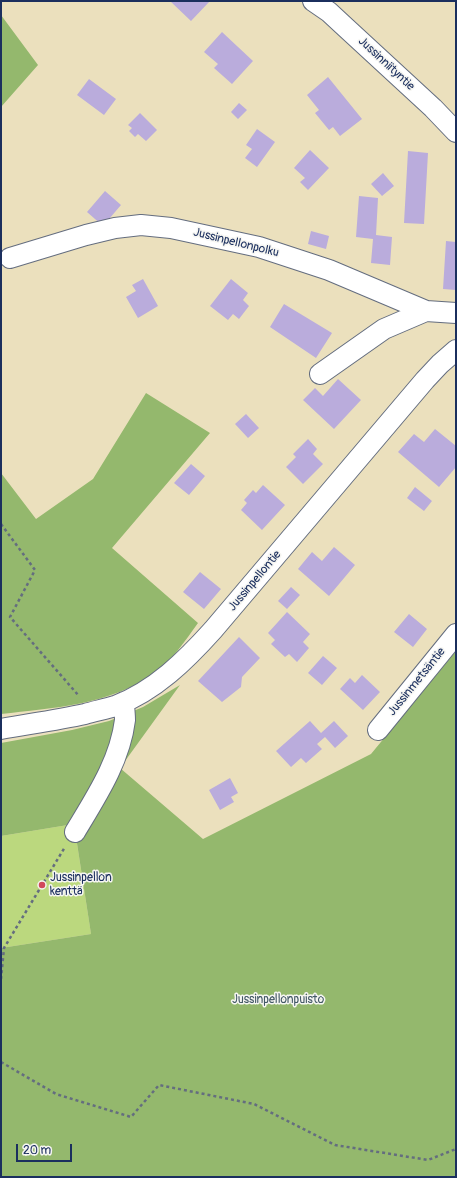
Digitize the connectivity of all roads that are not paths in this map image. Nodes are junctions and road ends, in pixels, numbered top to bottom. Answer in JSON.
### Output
{"nodes":[{"id":1,"x":313,"y":1,"type":"edge"},
{"id":2,"x":456,"y":132,"type":"edge"},
{"id":3,"x":10,"y":258,"type":"dead end"},
{"id":4,"x":426,"y":311,"type":"junction"},
{"id":5,"x":456,"y":313,"type":"edge"},
{"id":6,"x":456,"y":350,"type":"edge"},
{"id":7,"x":320,"y":374,"type":"dead end"},
{"id":8,"x":456,"y":634,"type":"edge"},
{"id":9,"x":124,"y":702,"type":"junction"},
{"id":10,"x":1,"y":729,"type":"edge"},
{"id":11,"x":378,"y":730,"type":"dead end"},
{"id":12,"x":75,"y":832,"type":"road end"}],
"edges":[{"from":1,"to":2,"type":"street","name":"Jussinniityntie"},
{"from":3,"to":4,"type":"street","name":"Jussinpellonpolku"},
{"from":4,"to":5,"type":"street","name":"Jussinpellonpolku"},
{"from":4,"to":7,"type":"street"},
{"from":6,"to":9,"type":"street","name":"Jussinpellontie"},
{"from":8,"to":11,"type":"street","name":"Jussinmetsäntie"},
{"from":9,"to":10,"type":"street","name":"Jussinpellontie"},
{"from":9,"to":12,"type":"street"}]}
